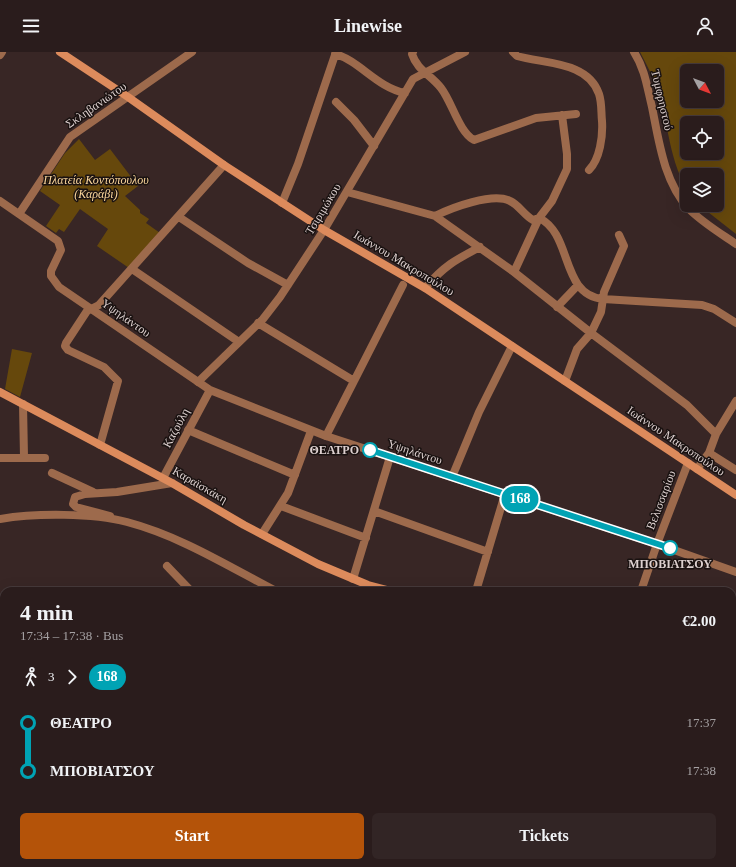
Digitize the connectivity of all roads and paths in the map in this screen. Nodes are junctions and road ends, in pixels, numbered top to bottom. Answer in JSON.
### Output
{"nodes":[{"id":1,"x":2,"y":52,"type":"edge"},
{"id":2,"x":60,"y":52,"type":"edge"},
{"id":3,"x":192,"y":52,"type":"edge"},
{"id":4,"x":465,"y":52,"type":"edge"},
{"id":5,"x":513,"y":52,"type":"edge"},
{"id":6,"x":634,"y":52,"type":"edge"},
{"id":7,"x":335,"y":53,"type":"edge"},
{"id":8,"x":412,"y":53,"type":"edge"},
{"id":9,"x":0,"y":55,"type":"edge"},
{"id":10,"x":181,"y":55,"type":"edge"},
{"id":11,"x":424,"y":72,"type":"junction"},
{"id":12,"x":405,"y":93,"type":"junction"},
{"id":13,"x":128,"y":97,"type":"junction"},
{"id":14,"x":336,"y":102,"type":"dead end"},
{"id":15,"x":576,"y":114,"type":"dead end"},
{"id":16,"x":562,"y":115,"type":"junction"},
{"id":17,"x":374,"y":146,"type":"junction"},
{"id":18,"x":224,"y":165,"type":"junction"},
{"id":19,"x":589,"y":170,"type":"dead end"},
{"id":20,"x":347,"y":192,"type":"junction"},
{"id":21,"x":0,"y":201,"type":"edge"},
{"id":22,"x":282,"y":203,"type":"junction"},
{"id":23,"x":19,"y":214,"type":"junction"},
{"id":24,"x":435,"y":216,"type":"junction"},
{"id":25,"x":179,"y":217,"type":"junction"},
{"id":26,"x":539,"y":218,"type":"junction"},
{"id":27,"x":324,"y":230,"type":"junction"},
{"id":28,"x":619,"y":235,"type":"dead end"},
{"id":29,"x":736,"y":244,"type":"edge"},
{"id":30,"x":480,"y":247,"type":"junction"},
{"id":31,"x":132,"y":269,"type":"junction"},
{"id":32,"x":514,"y":272,"type":"junction"},
{"id":33,"x":288,"y":285,"type":"junction"},
{"id":34,"x":402,"y":285,"type":"dead end"},
{"id":35,"x":578,"y":285,"type":"junction"},
{"id":36,"x":425,"y":288,"type":"junction"},
{"id":37,"x":603,"y":299,"type":"junction"},
{"id":38,"x":557,"y":307,"type":"junction"},
{"id":39,"x":91,"y":308,"type":"junction"},
{"id":40,"x":258,"y":323,"type":"junction"},
{"id":41,"x":736,"y":323,"type":"edge"},
{"id":42,"x":591,"y":332,"type":"junction"},
{"id":43,"x":239,"y":342,"type":"junction"},
{"id":44,"x":512,"y":346,"type":"junction"},
{"id":45,"x":354,"y":381,"type":"junction"},
{"id":46,"x":565,"y":381,"type":"junction"},
{"id":47,"x":198,"y":382,"type":"junction"},
{"id":48,"x":210,"y":390,"type":"junction"},
{"id":49,"x":0,"y":392,"type":"edge"},
{"id":50,"x":736,"y":401,"type":"edge"},
{"id":51,"x":23,"y":404,"type":"junction"},
{"id":52,"x":188,"y":430,"type":"junction"},
{"id":53,"x":311,"y":431,"type":"junction"},
{"id":54,"x":716,"y":434,"type":"junction"},
{"id":55,"x":326,"y":436,"type":"junction"},
{"id":56,"x":100,"y":446,"type":"junction"},
{"id":57,"x":709,"y":453,"type":"junction"},
{"id":58,"x":24,"y":457,"type":"junction"},
{"id":59,"x":390,"y":457,"type":"junction"},
{"id":60,"x":0,"y":458,"type":"edge"},
{"id":61,"x":46,"y":458,"type":"dead end"},
{"id":62,"x":688,"y":463,"type":"junction"},
{"id":63,"x":697,"y":469,"type":"junction"},
{"id":64,"x":736,"y":470,"type":"edge"},
{"id":65,"x":52,"y":473,"type":"dead end"},
{"id":66,"x":295,"y":475,"type":"junction"},
{"id":67,"x":452,"y":477,"type":"junction"},
{"id":68,"x":163,"y":478,"type":"junction"},
{"id":69,"x":172,"y":483,"type":"junction"},
{"id":70,"x":94,"y":492,"type":"junction"},
{"id":71,"x":505,"y":494,"type":"junction"},
{"id":72,"x":736,"y":495,"type":"edge"},
{"id":73,"x":281,"y":506,"type":"junction"},
{"id":74,"x":374,"y":511,"type":"junction"},
{"id":75,"x":0,"y":519,"type":"edge"},
{"id":76,"x":117,"y":520,"type":"junction"},
{"id":77,"x":262,"y":534,"type":"junction"},
{"id":78,"x":366,"y":538,"type":"junction"},
{"id":79,"x":657,"y":544,"type":"junction"},
{"id":80,"x":488,"y":552,"type":"junction"},
{"id":81,"x":167,"y":566,"type":"dead end"},
{"id":82,"x":736,"y":572,"type":"edge"},
{"id":83,"x":353,"y":579,"type":"junction"},
{"id":84,"x":187,"y":587,"type":"edge"},
{"id":85,"x":268,"y":587,"type":"edge"},
{"id":86,"x":378,"y":587,"type":"edge"},
{"id":87,"x":477,"y":587,"type":"edge"},
{"id":88,"x":642,"y":587,"type":"edge"}],
"edges":[{"from":1,"to":9,"type":"street"},
{"from":2,"to":13,"type":"main road","name":"Ιωάννου Μακροπούλου"},
{"from":3,"to":10,"type":"street","name":"Σκληβανιώτου"},
{"from":4,"to":11,"type":"street","name":"Τσιριμώκου"},
{"from":5,"to":19,"type":"street"},
{"from":6,"to":29,"type":"street","name":"Τυμφρηστού"},
{"from":7,"to":12,"type":"street"},
{"from":7,"to":22,"type":"street"},
{"from":8,"to":11,"type":"street"},
{"from":10,"to":13,"type":"street","name":"Σκληβανιώτου"},
{"from":11,"to":12,"type":"street","name":"Τσιριμώκου"},
{"from":11,"to":16,"type":"street"},
{"from":12,"to":17,"type":"street","name":"Τσιριμώκου"},
{"from":13,"to":18,"type":"main road","name":"Ιωάννου Μακροπούλου"},
{"from":13,"to":23,"type":"street","name":"Σκληβανιώτου"},
{"from":14,"to":17,"type":"street"},
{"from":15,"to":16,"type":"street"},
{"from":16,"to":26,"type":"street"},
{"from":17,"to":20,"type":"street","name":"Τσιριμώκου"},
{"from":18,"to":22,"type":"main road","name":"Ιωάννου Μακροπούλου"},
{"from":18,"to":25,"type":"street"},
{"from":20,"to":24,"type":"street"},
{"from":20,"to":27,"type":"street","name":"Τσιριμώκου"},
{"from":21,"to":23,"type":"street"},
{"from":22,"to":27,"type":"main road","name":"Ιωάννου Μακροπούλου"},
{"from":23,"to":39,"type":"street","name":"Υψηλάντου"},
{"from":24,"to":26,"type":"street"},
{"from":24,"to":30,"type":"street"},
{"from":25,"to":31,"type":"street"},
{"from":25,"to":33,"type":"street"},
{"from":26,"to":32,"type":"street"},
{"from":26,"to":35,"type":"street"},
{"from":27,"to":33,"type":"street","name":"Τσιριμώκου"},
{"from":27,"to":36,"type":"main road","name":"Ιωάννου Μακροπούλου"},
{"from":28,"to":37,"type":"street"},
{"from":30,"to":32,"type":"street"},
{"from":30,"to":36,"type":"street"},
{"from":31,"to":39,"type":"street"},
{"from":31,"to":43,"type":"street"},
{"from":32,"to":38,"type":"street"},
{"from":33,"to":40,"type":"street","name":"Τσιριμώκου"},
{"from":34,"to":45,"type":"street"},
{"from":35,"to":37,"type":"street"},
{"from":35,"to":38,"type":"street"},
{"from":36,"to":44,"type":"main road","name":"Ιωάννου Μακροπούλου"},
{"from":37,"to":41,"type":"street"},
{"from":37,"to":42,"type":"street"},
{"from":38,"to":42,"type":"street"},
{"from":39,"to":47,"type":"street","name":"Υψηλάντου"},
{"from":39,"to":56,"type":"street"},
{"from":40,"to":43,"type":"street","name":"Τσιριμώκου"},
{"from":40,"to":45,"type":"street"},
{"from":42,"to":46,"type":"street"},
{"from":42,"to":54,"type":"street"},
{"from":43,"to":47,"type":"street","name":"Τσιριμώκου"},
{"from":44,"to":46,"type":"main road","name":"Ιωάννου Μακροπούλου"},
{"from":44,"to":67,"type":"street"},
{"from":45,"to":55,"type":"street"},
{"from":46,"to":62,"type":"main road","name":"Ιωάννου Μακροπούλου"},
{"from":47,"to":48,"type":"street","name":"Υψηλάντου"},
{"from":48,"to":52,"type":"street","name":"Καζούλη"},
{"from":48,"to":53,"type":"street","name":"Υψηλάντου"},
{"from":49,"to":51,"type":"main road","name":"Καραϊσκάκη"},
{"from":50,"to":54,"type":"street"},
{"from":51,"to":56,"type":"main road","name":"Καραϊσκάκη"},
{"from":51,"to":58,"type":"street"},
{"from":52,"to":66,"type":"street"},
{"from":52,"to":68,"type":"street","name":"Καζούλη"},
{"from":53,"to":55,"type":"street","name":"Υψηλάντου"},
{"from":53,"to":66,"type":"street"},
{"from":54,"to":57,"type":"street"},
{"from":55,"to":59,"type":"street","name":"Υψηλάντου"},
{"from":56,"to":68,"type":"main road","name":"Καραϊσκάκη"},
{"from":57,"to":63,"type":"street"},
{"from":57,"to":64,"type":"street"},
{"from":58,"to":60,"type":"street"},
{"from":58,"to":61,"type":"street"},
{"from":59,"to":67,"type":"street","name":"Υψηλάντου"},
{"from":59,"to":74,"type":"street"},
{"from":62,"to":63,"type":"main road","name":"Ιωάννου Μακροπούλου"},
{"from":62,"to":79,"type":"street","name":"Βελισσαρίου"},
{"from":63,"to":72,"type":"main road","name":"Ιωάννου Μακροπούλου"},
{"from":65,"to":70,"type":"street"},
{"from":66,"to":73,"type":"street"},
{"from":67,"to":71,"type":"street","name":"Υψηλάντου"},
{"from":68,"to":69,"type":"main road","name":"Καραϊσκάκη"},
{"from":69,"to":70,"type":"street"},
{"from":69,"to":77,"type":"main road","name":"Καραϊσκάκη"},
{"from":70,"to":76,"type":"street"},
{"from":71,"to":79,"type":"street","name":"Υψηλάντου"},
{"from":71,"to":80,"type":"street"},
{"from":73,"to":77,"type":"street"},
{"from":73,"to":78,"type":"street"},
{"from":74,"to":78,"type":"street"},
{"from":74,"to":80,"type":"street"},
{"from":75,"to":76,"type":"street"},
{"from":76,"to":85,"type":"street"},
{"from":77,"to":83,"type":"main road","name":"Καραϊσκάκη"},
{"from":78,"to":83,"type":"street"},
{"from":79,"to":82,"type":"street","name":"Υψηλάντου"},
{"from":79,"to":88,"type":"street","name":"Βελισσαρίου"},
{"from":80,"to":87,"type":"street"},
{"from":81,"to":84,"type":"street"},
{"from":83,"to":86,"type":"main road","name":"Καραϊσκάκη"}]}
